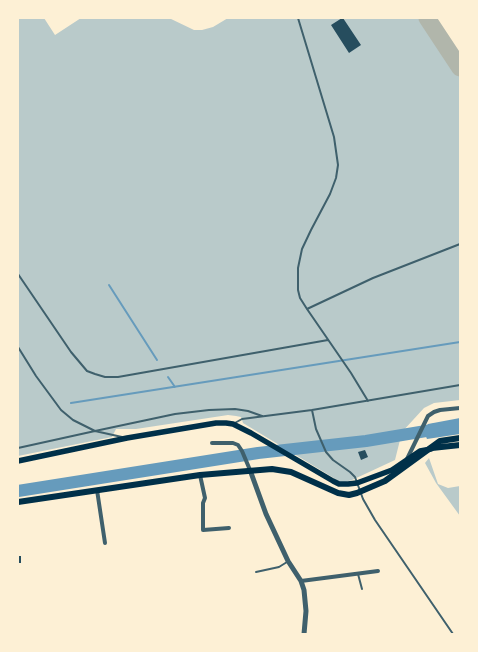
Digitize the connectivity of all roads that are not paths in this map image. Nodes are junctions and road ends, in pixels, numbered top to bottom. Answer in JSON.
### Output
{"nodes":[{"id":1,"x":298,"y":18,"type":"edge"},
{"id":2,"x":460,"y":244,"type":"edge"},
{"id":3,"x":18,"y":274,"type":"edge"},
{"id":4,"x":307,"y":309,"type":"junction"},
{"id":5,"x":328,"y":340,"type":"junction"},
{"id":6,"x":18,"y":347,"type":"edge"},
{"id":7,"x":460,"y":386,"type":"edge"},
{"id":8,"x":368,"y":401,"type":"junction"},
{"id":9,"x":460,"y":408,"type":"edge"},
{"id":10,"x":312,"y":410,"type":"junction"},
{"id":11,"x":262,"y":416,"type":"junction"},
{"id":12,"x":233,"y":424,"type":"junction"},
{"id":13,"x":95,"y":431,"type":"junction"},
{"id":14,"x":127,"y":438,"type":"junction"},
{"id":15,"x":460,"y":438,"type":"edge"},
{"id":16,"x":212,"y":443,"type":"dead end"},
{"id":17,"x":460,"y":445,"type":"edge"},
{"id":18,"x":18,"y":448,"type":"edge"},
{"id":19,"x":431,"y":448,"type":"junction"},
{"id":20,"x":18,"y":461,"type":"edge"},
{"id":21,"x":406,"y":461,"type":"junction"},
{"id":22,"x":250,"y":470,"type":"junction"},
{"id":23,"x":200,"y":475,"type":"junction"},
{"id":24,"x":97,"y":490,"type":"junction"},
{"id":25,"x":18,"y":502,"type":"edge"},
{"id":26,"x":230,"y":528,"type":"dead end"},
{"id":27,"x":105,"y":542,"type":"dead end"},
{"id":28,"x":288,"y":561,"type":"junction"},
{"id":29,"x":378,"y":571,"type":"dead end"},
{"id":30,"x":256,"y":572,"type":"dead end"},
{"id":31,"x":358,"y":574,"type":"junction"},
{"id":32,"x":301,"y":581,"type":"junction"},
{"id":33,"x":362,"y":589,"type":"dead end"},
{"id":34,"x":304,"y":634,"type":"edge"},
{"id":35,"x":453,"y":634,"type":"edge"}],
"edges":[{"from":1,"to":4,"type":"lane"},
{"from":2,"to":4,"type":"lane"},
{"from":3,"to":5,"type":"lane"},
{"from":4,"to":5,"type":"lane"},
{"from":5,"to":8,"type":"lane"},
{"from":6,"to":13,"type":"lane"},
{"from":7,"to":8,"type":"lane"},
{"from":8,"to":10,"type":"lane"},
{"from":9,"to":21,"type":"street"},
{"from":10,"to":11,"type":"lane"},
{"from":10,"to":35,"type":"lane"},
{"from":11,"to":12,"type":"lane"},
{"from":11,"to":13,"type":"lane"},
{"from":12,"to":14,"type":"main road"},
{"from":12,"to":21,"type":"main road"},
{"from":13,"to":14,"type":"lane"},
{"from":13,"to":18,"type":"lane"},
{"from":14,"to":20,"type":"main road"},
{"from":15,"to":19,"type":"main road"},
{"from":16,"to":22,"type":"street"},
{"from":17,"to":19,"type":"main road"},
{"from":19,"to":21,"type":"main road"},
{"from":19,"to":22,"type":"main road"},
{"from":22,"to":23,"type":"main road"},
{"from":22,"to":28,"type":"street"},
{"from":23,"to":24,"type":"main road"},
{"from":23,"to":26,"type":"street"},
{"from":24,"to":25,"type":"main road"},
{"from":24,"to":27,"type":"street"},
{"from":28,"to":30,"type":"lane"},
{"from":28,"to":32,"type":"street"},
{"from":29,"to":31,"type":"street"},
{"from":31,"to":32,"type":"street"},
{"from":31,"to":33,"type":"lane"},
{"from":32,"to":34,"type":"street"}]}
